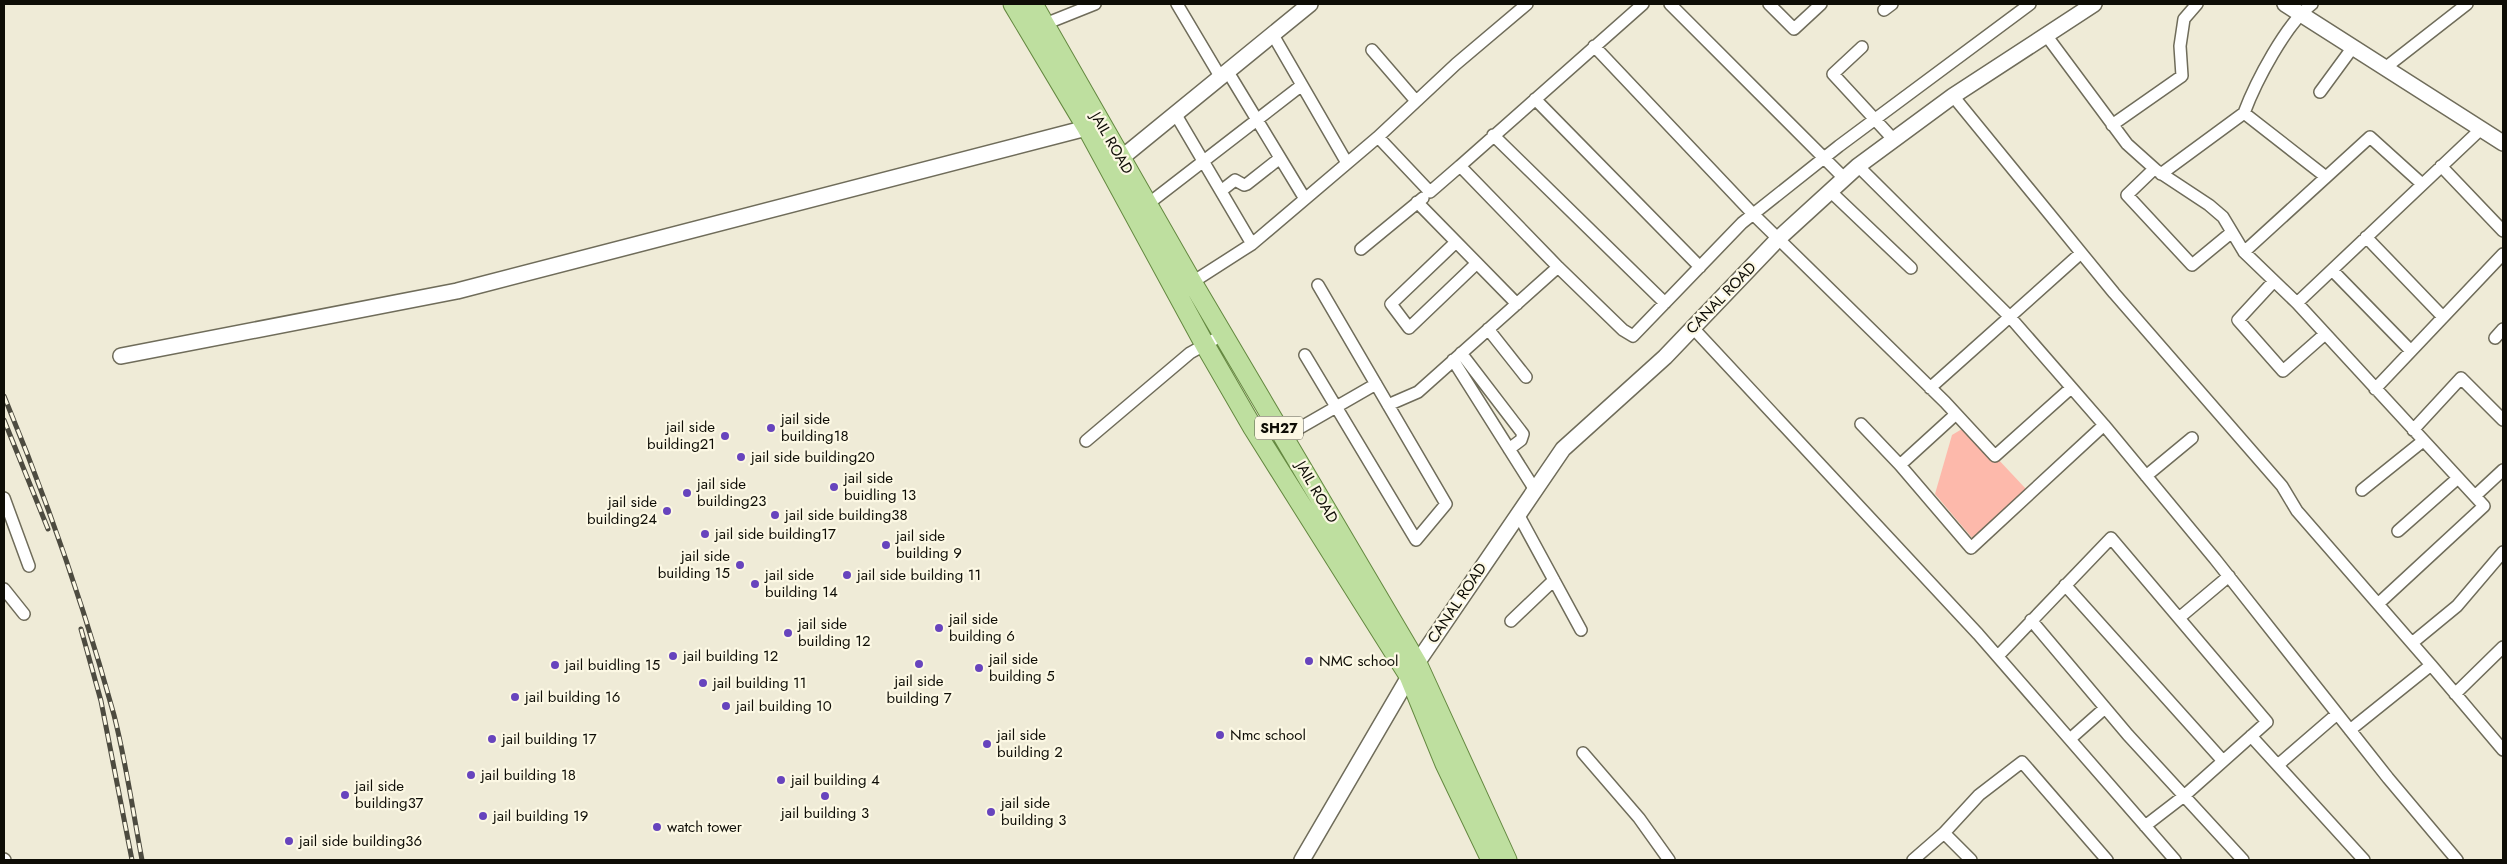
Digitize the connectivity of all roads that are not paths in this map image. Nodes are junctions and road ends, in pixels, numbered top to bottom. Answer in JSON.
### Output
{"nodes":[{"id":1,"x":1013,"y":4,"type":"edge"},
{"id":2,"x":1033,"y":4,"type":"edge"},
{"id":3,"x":1095,"y":4,"type":"edge"},
{"id":4,"x":1177,"y":4,"type":"edge"},
{"id":5,"x":1310,"y":4,"type":"edge"},
{"id":6,"x":1527,"y":4,"type":"edge"},
{"id":7,"x":1643,"y":4,"type":"edge"},
{"id":8,"x":1670,"y":4,"type":"edge"},
{"id":9,"x":1769,"y":4,"type":"edge"},
{"id":10,"x":1821,"y":4,"type":"edge"},
{"id":11,"x":2030,"y":4,"type":"edge"},
{"id":12,"x":2094,"y":4,"type":"edge"},
{"id":13,"x":2197,"y":4,"type":"edge"},
{"id":14,"x":2285,"y":4,"type":"edge"},
{"id":15,"x":2466,"y":4,"type":"edge"},
{"id":16,"x":2306,"y":8,"type":"edge"},
{"id":17,"x":1045,"y":24,"type":"junction"},
{"id":18,"x":1273,"y":35,"type":"junction"},
{"id":19,"x":2046,"y":35,"type":"junction"},
{"id":20,"x":1594,"y":46,"type":"junction"},
{"id":21,"x":2353,"y":47,"type":"junction"},
{"id":22,"x":1862,"y":48,"type":"dead end"},
{"id":23,"x":1372,"y":50,"type":"dead end"},
{"id":24,"x":2385,"y":68,"type":"junction"},
{"id":25,"x":1225,"y":75,"type":"junction"},
{"id":26,"x":1302,"y":85,"type":"junction"},
{"id":27,"x":2320,"y":92,"type":"dead end"},
{"id":28,"x":1953,"y":96,"type":"junction"},
{"id":29,"x":1534,"y":99,"type":"junction"},
{"id":30,"x":1416,"y":101,"type":"junction"},
{"id":31,"x":2244,"y":112,"type":"junction"},
{"id":32,"x":1176,"y":115,"type":"junction"},
{"id":33,"x":1876,"y":119,"type":"junction"},
{"id":34,"x":1257,"y":120,"type":"junction"},
{"id":35,"x":2112,"y":125,"type":"junction"},
{"id":36,"x":1094,"y":126,"type":"junction"},
{"id":37,"x":2481,"y":128,"type":"junction"},
{"id":38,"x":1493,"y":135,"type":"junction"},
{"id":39,"x":1378,"y":137,"type":"junction"},
{"id":40,"x":1893,"y":139,"type":"junction"},
{"id":41,"x":2503,"y":143,"type":"edge"},
{"id":42,"x":1280,"y":158,"type":"junction"},
{"id":43,"x":1824,"y":158,"type":"junction"},
{"id":44,"x":1203,"y":161,"type":"junction"},
{"id":45,"x":1115,"y":163,"type":"junction"},
{"id":46,"x":1347,"y":163,"type":"junction"},
{"id":47,"x":1460,"y":166,"type":"junction"},
{"id":48,"x":1858,"y":166,"type":"junction"},
{"id":49,"x":2441,"y":166,"type":"junction"},
{"id":50,"x":2158,"y":171,"type":"junction"},
{"id":51,"x":1844,"y":178,"type":"junction"},
{"id":52,"x":2326,"y":178,"type":"junction"},
{"id":53,"x":2422,"y":184,"type":"junction"},
{"id":54,"x":1221,"y":191,"type":"junction"},
{"id":55,"x":1830,"y":191,"type":"junction"},
{"id":56,"x":1430,"y":192,"type":"junction"},
{"id":57,"x":1304,"y":199,"type":"junction"},
{"id":58,"x":1417,"y":202,"type":"junction"},
{"id":59,"x":1148,"y":204,"type":"junction"},
{"id":60,"x":1753,"y":214,"type":"junction"},
{"id":61,"x":2503,"y":231,"type":"edge"},
{"id":62,"x":2232,"y":232,"type":"junction"},
{"id":63,"x":2366,"y":237,"type":"junction"},
{"id":64,"x":1778,"y":238,"type":"junction"},
{"id":65,"x":1456,"y":242,"type":"junction"},
{"id":66,"x":1252,"y":244,"type":"junction"},
{"id":67,"x":1362,"y":249,"type":"dead end"},
{"id":68,"x":2244,"y":252,"type":"junction"},
{"id":69,"x":2081,"y":253,"type":"junction"},
{"id":70,"x":2503,"y":254,"type":"edge"},
{"id":71,"x":1477,"y":263,"type":"junction"},
{"id":72,"x":1558,"y":267,"type":"junction"},
{"id":73,"x":1700,"y":267,"type":"junction"},
{"id":74,"x":1911,"y":268,"type":"dead end"},
{"id":75,"x":2332,"y":270,"type":"junction"},
{"id":76,"x":2274,"y":281,"type":"junction"},
{"id":77,"x":1192,"y":282,"type":"junction"},
{"id":78,"x":1318,"y":285,"type":"dead end"},
{"id":79,"x":1176,"y":292,"type":"junction"},
{"id":80,"x":1665,"y":303,"type":"junction"},
{"id":81,"x":2297,"y":303,"type":"junction"},
{"id":82,"x":1517,"y":304,"type":"junction"},
{"id":83,"x":2010,"y":317,"type":"junction"},
{"id":84,"x":2443,"y":317,"type":"junction"},
{"id":85,"x":1693,"y":328,"type":"junction"},
{"id":86,"x":1488,"y":329,"type":"junction"},
{"id":87,"x":2503,"y":329,"type":"edge"},
{"id":88,"x":1224,"y":334,"type":"junction"},
{"id":89,"x":2325,"y":334,"type":"junction"},
{"id":90,"x":2495,"y":338,"type":"dead end"},
{"id":91,"x":1205,"y":345,"type":"junction"},
{"id":92,"x":2411,"y":351,"type":"junction"},
{"id":93,"x":1305,"y":355,"type":"dead end"},
{"id":94,"x":121,"y":356,"type":"dead end"},
{"id":95,"x":1457,"y":357,"type":"junction"},
{"id":96,"x":1526,"y":377,"type":"dead end"},
{"id":97,"x":1376,"y":384,"type":"junction"},
{"id":98,"x":1930,"y":388,"type":"junction"},
{"id":99,"x":2071,"y":388,"type":"junction"},
{"id":100,"x":2375,"y":389,"type":"junction"},
{"id":101,"x":1388,"y":405,"type":"junction"},
{"id":102,"x":1337,"y":406,"type":"junction"},
{"id":103,"x":1956,"y":414,"type":"junction"},
{"id":104,"x":2503,"y":419,"type":"edge"},
{"id":105,"x":1861,"y":424,"type":"dead end"},
{"id":106,"x":2104,"y":426,"type":"junction"},
{"id":107,"x":2413,"y":430,"type":"junction"},
{"id":108,"x":1284,"y":437,"type":"junction"},
{"id":109,"x":2192,"y":438,"type":"dead end"},
{"id":110,"x":1086,"y":441,"type":"dead end"},
{"id":111,"x":2423,"y":441,"type":"junction"},
{"id":112,"x":1509,"y":449,"type":"junction"},
{"id":113,"x":1900,"y":465,"type":"junction"},
{"id":114,"x":2503,"y":470,"type":"edge"},
{"id":115,"x":2146,"y":476,"type":"junction"},
{"id":116,"x":2458,"y":478,"type":"junction"},
{"id":117,"x":1535,"y":490,"type":"junction"},
{"id":118,"x":2362,"y":490,"type":"dead end"},
{"id":119,"x":2475,"y":496,"type":"junction"},
{"id":120,"x":4,"y":498,"type":"edge"},
{"id":121,"x":1518,"y":514,"type":"junction"},
{"id":122,"x":2398,"y":530,"type":"dead end"},
{"id":123,"x":2503,"y":552,"type":"edge"},
{"id":124,"x":29,"y":566,"type":"dead end"},
{"id":125,"x":2229,"y":576,"type":"junction"},
{"id":126,"x":1554,"y":580,"type":"junction"},
{"id":127,"x":2065,"y":585,"type":"junction"},
{"id":128,"x":4,"y":589,"type":"edge"},
{"id":129,"x":2378,"y":604,"type":"junction"},
{"id":130,"x":24,"y":614,"type":"dead end"},
{"id":131,"x":2179,"y":618,"type":"junction"},
{"id":132,"x":2031,"y":620,"type":"junction"},
{"id":133,"x":1511,"y":621,"type":"dead end"},
{"id":134,"x":1581,"y":630,"type":"dead end"},
{"id":135,"x":2412,"y":643,"type":"junction"},
{"id":136,"x":2503,"y":647,"type":"edge"},
{"id":137,"x":1998,"y":656,"type":"junction"},
{"id":138,"x":2431,"y":665,"type":"junction"},
{"id":139,"x":1413,"y":670,"type":"junction"},
{"id":140,"x":2455,"y":694,"type":"junction"},
{"id":141,"x":2105,"y":708,"type":"junction"},
{"id":142,"x":2337,"y":714,"type":"junction"},
{"id":143,"x":2350,"y":730,"type":"junction"},
{"id":144,"x":2251,"y":736,"type":"junction"},
{"id":145,"x":2070,"y":739,"type":"junction"},
{"id":146,"x":2503,"y":750,"type":"edge"},
{"id":147,"x":1583,"y":753,"type":"dead end"},
{"id":148,"x":2223,"y":762,"type":"junction"},
{"id":149,"x":2278,"y":765,"type":"junction"},
{"id":150,"x":2184,"y":796,"type":"junction"},
{"id":151,"x":2145,"y":826,"type":"junction"},
{"id":152,"x":1944,"y":832,"type":"junction"},
{"id":153,"x":1302,"y":860,"type":"edge"},
{"id":154,"x":1491,"y":860,"type":"edge"},
{"id":155,"x":1507,"y":860,"type":"edge"},
{"id":156,"x":1669,"y":860,"type":"edge"},
{"id":157,"x":1912,"y":860,"type":"edge"},
{"id":158,"x":1971,"y":860,"type":"edge"},
{"id":159,"x":2107,"y":860,"type":"edge"},
{"id":160,"x":2175,"y":860,"type":"edge"},
{"id":161,"x":2243,"y":860,"type":"edge"},
{"id":162,"x":2364,"y":860,"type":"edge"},
{"id":163,"x":2457,"y":860,"type":"edge"}],
"edges":[{"from":1,"to":36,"type":"main road"},
{"from":2,"to":17,"type":"main road","name":"JAIL ROAD","number":"SH27"},
{"from":3,"to":17,"type":"street"},
{"from":4,"to":25,"type":"street"},
{"from":5,"to":18,"type":"street"},
{"from":6,"to":30,"type":"street"},
{"from":7,"to":20,"type":"street"},
{"from":8,"to":43,"type":"street"},
{"from":9,"to":10,"type":"street"},
{"from":11,"to":33,"type":"street"},
{"from":12,"to":19,"type":"street","name":"CANAL ROAD"},
{"from":13,"to":35,"type":"street"},
{"from":14,"to":16,"type":"street"},
{"from":15,"to":24,"type":"street"},
{"from":16,"to":21,"type":"street"},
{"from":16,"to":31,"type":"street"},
{"from":17,"to":36,"type":"main road","name":"JAIL ROAD","number":"SH27"},
{"from":18,"to":25,"type":"street"},
{"from":18,"to":26,"type":"street"},
{"from":19,"to":28,"type":"street","name":"CANAL ROAD"},
{"from":19,"to":35,"type":"street"},
{"from":20,"to":29,"type":"street"},
{"from":20,"to":60,"type":"street"},
{"from":21,"to":24,"type":"street"},
{"from":21,"to":27,"type":"street"},
{"from":22,"to":33,"type":"street"},
{"from":23,"to":30,"type":"street"},
{"from":24,"to":37,"type":"street"},
{"from":25,"to":32,"type":"street"},
{"from":25,"to":34,"type":"street"},
{"from":26,"to":34,"type":"street"},
{"from":26,"to":46,"type":"street"},
{"from":28,"to":40,"type":"street","name":"CANAL ROAD"},
{"from":28,"to":69,"type":"street"},
{"from":29,"to":38,"type":"street"},
{"from":29,"to":73,"type":"street"},
{"from":30,"to":39,"type":"street"},
{"from":31,"to":50,"type":"street"},
{"from":31,"to":52,"type":"street"},
{"from":32,"to":44,"type":"street"},
{"from":32,"to":45,"type":"street"},
{"from":33,"to":40,"type":"street"},
{"from":33,"to":43,"type":"street"},
{"from":34,"to":42,"type":"street"},
{"from":34,"to":44,"type":"street"},
{"from":35,"to":50,"type":"street"},
{"from":36,"to":45,"type":"main road","name":"JAIL ROAD","number":"SH27"},
{"from":36,"to":94,"type":"street"},
{"from":37,"to":41,"type":"street"},
{"from":37,"to":49,"type":"street"},
{"from":38,"to":47,"type":"street"},
{"from":38,"to":80,"type":"street"},
{"from":39,"to":46,"type":"street"},
{"from":39,"to":56,"type":"street"},
{"from":40,"to":48,"type":"street","name":"CANAL ROAD"},
{"from":42,"to":54,"type":"street"},
{"from":42,"to":57,"type":"street"},
{"from":43,"to":51,"type":"street"},
{"from":43,"to":60,"type":"street"},
{"from":44,"to":54,"type":"street"},
{"from":44,"to":59,"type":"street"},
{"from":45,"to":59,"type":"main road","name":"JAIL ROAD","number":"SH27"},
{"from":45,"to":79,"type":"main road"},
{"from":46,"to":57,"type":"street"},
{"from":47,"to":56,"type":"street"},
{"from":47,"to":72,"type":"street"},
{"from":48,"to":51,"type":"street","name":"CANAL ROAD"},
{"from":48,"to":83,"type":"street"},
{"from":49,"to":53,"type":"street"},
{"from":49,"to":61,"type":"street"},
{"from":50,"to":62,"type":"street"},
{"from":50,"to":62,"type":"street"},
{"from":51,"to":55,"type":"street","name":"CANAL ROAD"},
{"from":52,"to":53,"type":"street"},
{"from":52,"to":68,"type":"street"},
{"from":53,"to":63,"type":"street"},
{"from":54,"to":66,"type":"street"},
{"from":55,"to":64,"type":"street","name":"CANAL ROAD"},
{"from":55,"to":74,"type":"street"},
{"from":56,"to":58,"type":"street"},
{"from":57,"to":66,"type":"street"},
{"from":58,"to":65,"type":"street"},
{"from":58,"to":67,"type":"street"},
{"from":59,"to":77,"type":"main road","name":"JAIL ROAD","number":"SH27"},
{"from":60,"to":64,"type":"street"},
{"from":60,"to":73,"type":"street"},
{"from":62,"to":68,"type":"street"},
{"from":63,"to":75,"type":"street"},
{"from":63,"to":84,"type":"street"},
{"from":64,"to":85,"type":"street","name":"CANAL ROAD"},
{"from":64,"to":98,"type":"street"},
{"from":65,"to":71,"type":"street"},
{"from":65,"to":71,"type":"street"},
{"from":66,"to":77,"type":"street"},
{"from":68,"to":76,"type":"street"},
{"from":69,"to":83,"type":"street"},
{"from":69,"to":129,"type":"street"},
{"from":70,"to":84,"type":"street"},
{"from":71,"to":82,"type":"street"},
{"from":72,"to":80,"type":"street"},
{"from":72,"to":82,"type":"street"},
{"from":73,"to":80,"type":"street"},
{"from":75,"to":81,"type":"street"},
{"from":75,"to":92,"type":"street"},
{"from":76,"to":81,"type":"street"},
{"from":76,"to":89,"type":"street"},
{"from":77,"to":79,"type":"street"},
{"from":77,"to":88,"type":"main road","name":"JAIL ROAD","number":"SH27"},
{"from":78,"to":97,"type":"street"},
{"from":79,"to":91,"type":"main road"},
{"from":81,"to":89,"type":"street"},
{"from":82,"to":86,"type":"street"},
{"from":83,"to":98,"type":"street"},
{"from":83,"to":99,"type":"street"},
{"from":84,"to":92,"type":"street"},
{"from":85,"to":117,"type":"street","name":"CANAL ROAD"},
{"from":85,"to":137,"type":"street"},
{"from":86,"to":95,"type":"street"},
{"from":86,"to":96,"type":"street"},
{"from":87,"to":90,"type":"street"},
{"from":88,"to":91,"type":"street"},
{"from":88,"to":108,"type":"main road","name":"JAIL ROAD","number":"SH27"},
{"from":89,"to":100,"type":"street"},
{"from":91,"to":110,"type":"street"},
{"from":91,"to":139,"type":"main road"},
{"from":92,"to":100,"type":"street"},
{"from":93,"to":102,"type":"street"},
{"from":95,"to":101,"type":"street"},
{"from":95,"to":112,"type":"street"},
{"from":95,"to":112,"type":"street"},
{"from":97,"to":101,"type":"street"},
{"from":97,"to":102,"type":"street"},
{"from":98,"to":103,"type":"street"},
{"from":99,"to":103,"type":"street"},
{"from":99,"to":106,"type":"street"},
{"from":100,"to":107,"type":"street"},
{"from":101,"to":102,"type":"street"},
{"from":102,"to":108,"type":"street"},
{"from":103,"to":113,"type":"street"},
{"from":104,"to":107,"type":"street"},
{"from":105,"to":113,"type":"street"},
{"from":106,"to":113,"type":"street"},
{"from":106,"to":115,"type":"street"},
{"from":107,"to":111,"type":"street"},
{"from":108,"to":139,"type":"main road","name":"JAIL ROAD","number":"SH27"},
{"from":109,"to":115,"type":"street"},
{"from":111,"to":116,"type":"street"},
{"from":111,"to":118,"type":"street"},
{"from":112,"to":117,"type":"street"},
{"from":114,"to":119,"type":"street"},
{"from":115,"to":125,"type":"street"},
{"from":116,"to":119,"type":"street"},
{"from":116,"to":122,"type":"street"},
{"from":117,"to":121,"type":"street","name":"CANAL ROAD"},
{"from":119,"to":129,"type":"street"},
{"from":120,"to":124,"type":"street"},
{"from":121,"to":126,"type":"street"},
{"from":121,"to":139,"type":"street","name":"CANAL ROAD"},
{"from":123,"to":135,"type":"street"},
{"from":125,"to":131,"type":"street"},
{"from":125,"to":142,"type":"street"},
{"from":126,"to":133,"type":"street"},
{"from":126,"to":134,"type":"street"},
{"from":127,"to":131,"type":"street"},
{"from":127,"to":132,"type":"street"},
{"from":127,"to":148,"type":"street"},
{"from":128,"to":130,"type":"street"},
{"from":129,"to":135,"type":"street"},
{"from":131,"to":144,"type":"street"},
{"from":132,"to":137,"type":"street"},
{"from":132,"to":141,"type":"street"},
{"from":135,"to":138,"type":"street"},
{"from":136,"to":140,"type":"street"},
{"from":137,"to":145,"type":"street"},
{"from":138,"to":140,"type":"street"},
{"from":138,"to":143,"type":"street"},
{"from":139,"to":153,"type":"street","name":"CANAL ROAD"},
{"from":139,"to":154,"type":"main road"},
{"from":139,"to":155,"type":"main road","name":"JAIL ROAD","number":"SH27"},
{"from":140,"to":146,"type":"street"},
{"from":141,"to":145,"type":"street"},
{"from":141,"to":150,"type":"street"},
{"from":142,"to":143,"type":"street"},
{"from":142,"to":149,"type":"street"},
{"from":143,"to":163,"type":"street"},
{"from":144,"to":148,"type":"street"},
{"from":144,"to":149,"type":"street"},
{"from":145,"to":151,"type":"street"},
{"from":147,"to":156,"type":"street"},
{"from":148,"to":150,"type":"street"},
{"from":149,"to":162,"type":"street"},
{"from":150,"to":151,"type":"street"},
{"from":150,"to":161,"type":"street"},
{"from":151,"to":160,"type":"street"},
{"from":152,"to":157,"type":"street"},
{"from":152,"to":158,"type":"street"},
{"from":152,"to":159,"type":"street"}]}
